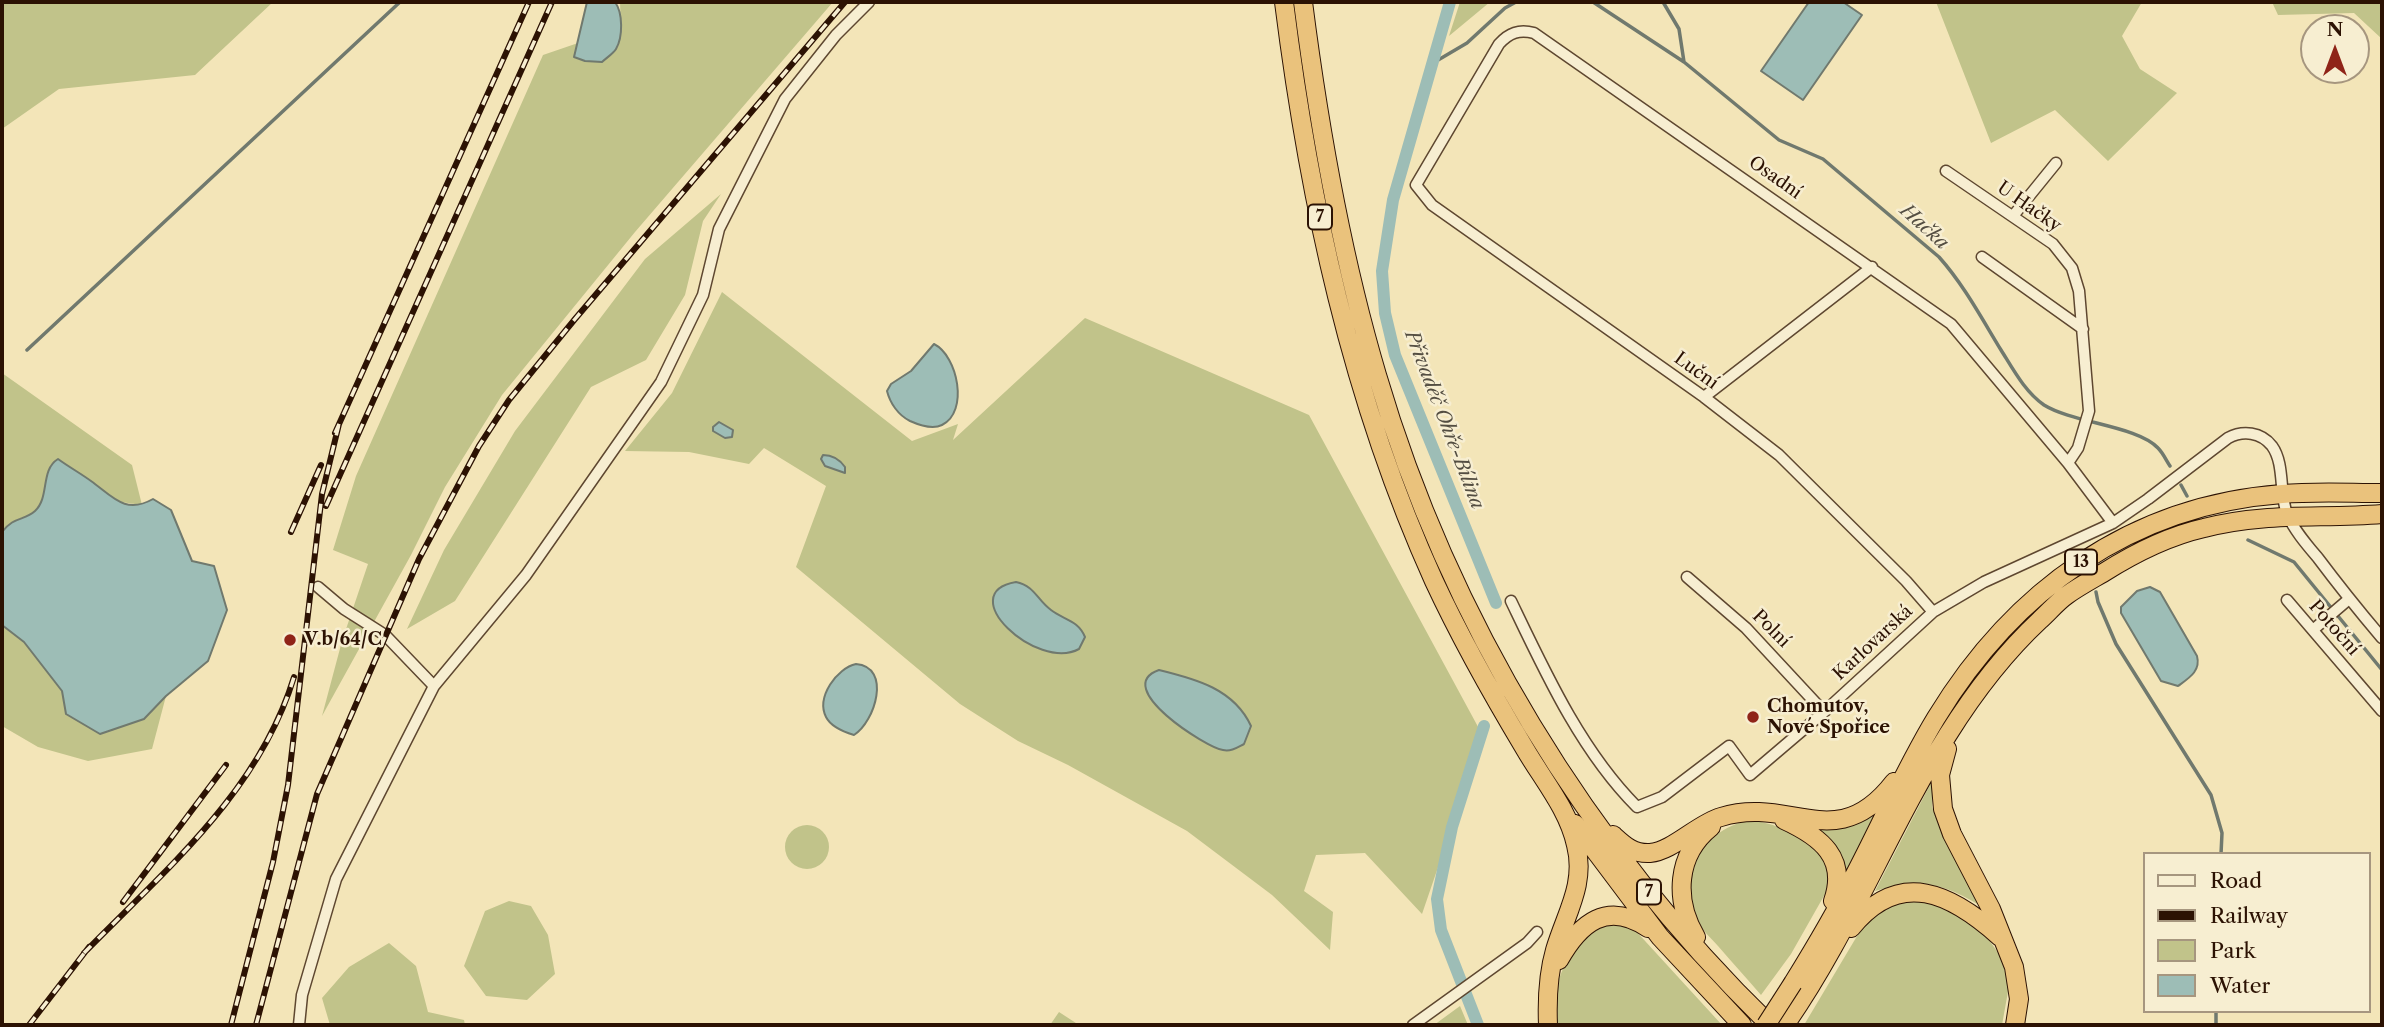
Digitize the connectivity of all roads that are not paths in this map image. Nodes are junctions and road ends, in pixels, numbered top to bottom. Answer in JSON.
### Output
{"nodes":[{"id":1,"x":869,"y":2,"type":"edge"},
{"id":2,"x":1284,"y":2,"type":"edge"},
{"id":3,"x":1303,"y":2,"type":"edge"},
{"id":4,"x":2056,"y":163,"type":"dead end"},
{"id":5,"x":1945,"y":171,"type":"dead end"},
{"id":6,"x":1416,"y":185,"type":"joint"},
{"id":7,"x":2013,"y":216,"type":"junction"},
{"id":8,"x":1982,"y":257,"type":"dead end"},
{"id":9,"x":1872,"y":267,"type":"junction"},
{"id":10,"x":2083,"y":329,"type":"junction"},
{"id":11,"x":1704,"y":397,"type":"junction"},
{"id":12,"x":2068,"y":463,"type":"junction"},
{"id":13,"x":2382,"y":493,"type":"edge"},
{"id":14,"x":2282,"y":494,"type":"junction"},
{"id":15,"x":2382,"y":514,"type":"edge"},
{"id":16,"x":2288,"y":515,"type":"junction"},
{"id":17,"x":2113,"y":523,"type":"junction"},
{"id":18,"x":1687,"y":577,"type":"dead end"},
{"id":19,"x":318,"y":587,"type":"dead end"},
{"id":20,"x":2349,"y":598,"type":"junction"},
{"id":21,"x":2287,"y":600,"type":"dead end"},
{"id":22,"x":1511,"y":601,"type":"dead end"},
{"id":23,"x":1933,"y":612,"type":"junction"},
{"id":24,"x":2316,"y":627,"type":"junction"},
{"id":25,"x":2382,"y":638,"type":"edge"},
{"id":26,"x":434,"y":686,"type":"junction"},
{"id":27,"x":1824,"y":712,"type":"junction"},
{"id":28,"x":2382,"y":712,"type":"edge"},
{"id":29,"x":1961,"y":713,"type":"junction"},
{"id":30,"x":1917,"y":752,"type":"junction"},
{"id":31,"x":1556,"y":799,"type":"junction"},
{"id":32,"x":1587,"y":810,"type":"junction"},
{"id":33,"x":1754,"y":812,"type":"junction"},
{"id":34,"x":1735,"y":814,"type":"junction"},
{"id":35,"x":1537,"y":932,"type":"dead end"},
{"id":36,"x":1660,"y":937,"type":"junction"},
{"id":37,"x":1820,"y":939,"type":"junction"},
{"id":38,"x":2004,"y":941,"type":"junction"},
{"id":39,"x":1828,"y":958,"type":"junction"},
{"id":40,"x":1716,"y":970,"type":"junction"},
{"id":41,"x":1799,"y":989,"type":"junction"},
{"id":42,"x":1548,"y":993,"type":"junction"},
{"id":43,"x":299,"y":1025,"type":"edge"},
{"id":44,"x":1413,"y":1025,"type":"edge"},
{"id":45,"x":1548,"y":1025,"type":"edge"},
{"id":46,"x":1742,"y":1025,"type":"edge"},
{"id":47,"x":1768,"y":1025,"type":"edge"},
{"id":48,"x":1785,"y":1025,"type":"edge"},
{"id":49,"x":2015,"y":1025,"type":"edge"}],
"edges":[{"from":1,"to":26,"type":"street"},
{"from":2,"to":31,"type":"highway","number":"7"},
{"from":3,"to":32,"type":"highway","number":"7"},
{"from":4,"to":7,"type":"street"},
{"from":5,"to":7,"type":"street","name":"U Hačky"},
{"from":6,"to":9,"type":"street","name":"Osadní"},
{"from":6,"to":11,"type":"street","name":"Luční"},
{"from":7,"to":10,"type":"street","name":"U Hačky"},
{"from":8,"to":10,"type":"street"},
{"from":9,"to":11,"type":"street"},
{"from":9,"to":12,"type":"street","name":"Osadní"},
{"from":10,"to":12,"type":"street","name":"U Hačky"},
{"from":11,"to":23,"type":"street","name":"Luční"},
{"from":12,"to":17,"type":"street","name":"Osadní"},
{"from":13,"to":14,"type":"highway","number":"13"},
{"from":14,"to":16,"type":"street"},
{"from":14,"to":17,"type":"street","name":"Karlovarská"},
{"from":14,"to":30,"type":"highway","number":"13"},
{"from":15,"to":16,"type":"highway","number":"13"},
{"from":16,"to":20,"type":"street"},
{"from":16,"to":29,"type":"highway","number":"13"},
{"from":17,"to":23,"type":"street","name":"Karlovarská"},
{"from":18,"to":27,"type":"street","name":"Polní"},
{"from":19,"to":26,"type":"street"},
{"from":20,"to":24,"type":"street"},
{"from":20,"to":25,"type":"street"},
{"from":21,"to":24,"type":"street","name":"Potoční"},
{"from":22,"to":27,"type":"street","name":"Karlovarská"},
{"from":23,"to":27,"type":"street","name":"Karlovarská"},
{"from":24,"to":28,"type":"street","name":"Potoční"},
{"from":26,"to":43,"type":"street"},
{"from":29,"to":38,"type":"highway"},
{"from":29,"to":39,"type":"highway","number":"13"},
{"from":30,"to":33,"type":"highway"},
{"from":30,"to":37,"type":"highway","number":"13"},
{"from":31,"to":36,"type":"highway","number":"7"},
{"from":31,"to":42,"type":"highway"},
{"from":32,"to":34,"type":"highway"},
{"from":32,"to":40,"type":"highway","number":"7"},
{"from":33,"to":34,"type":"highway"},
{"from":33,"to":37,"type":"highway"},
{"from":34,"to":40,"type":"highway"},
{"from":35,"to":44,"type":"street"},
{"from":36,"to":42,"type":"highway"},
{"from":36,"to":46,"type":"highway","number":"7"},
{"from":37,"to":41,"type":"highway","number":"13"},
{"from":38,"to":39,"type":"highway"},
{"from":38,"to":49,"type":"highway"},
{"from":39,"to":41,"type":"highway","number":"13"},
{"from":40,"to":47,"type":"highway","number":"7"},
{"from":41,"to":47,"type":"highway","number":"13","bridge":true},
{"from":41,"to":48,"type":"highway","number":"13"},
{"from":42,"to":45,"type":"highway"}]}
